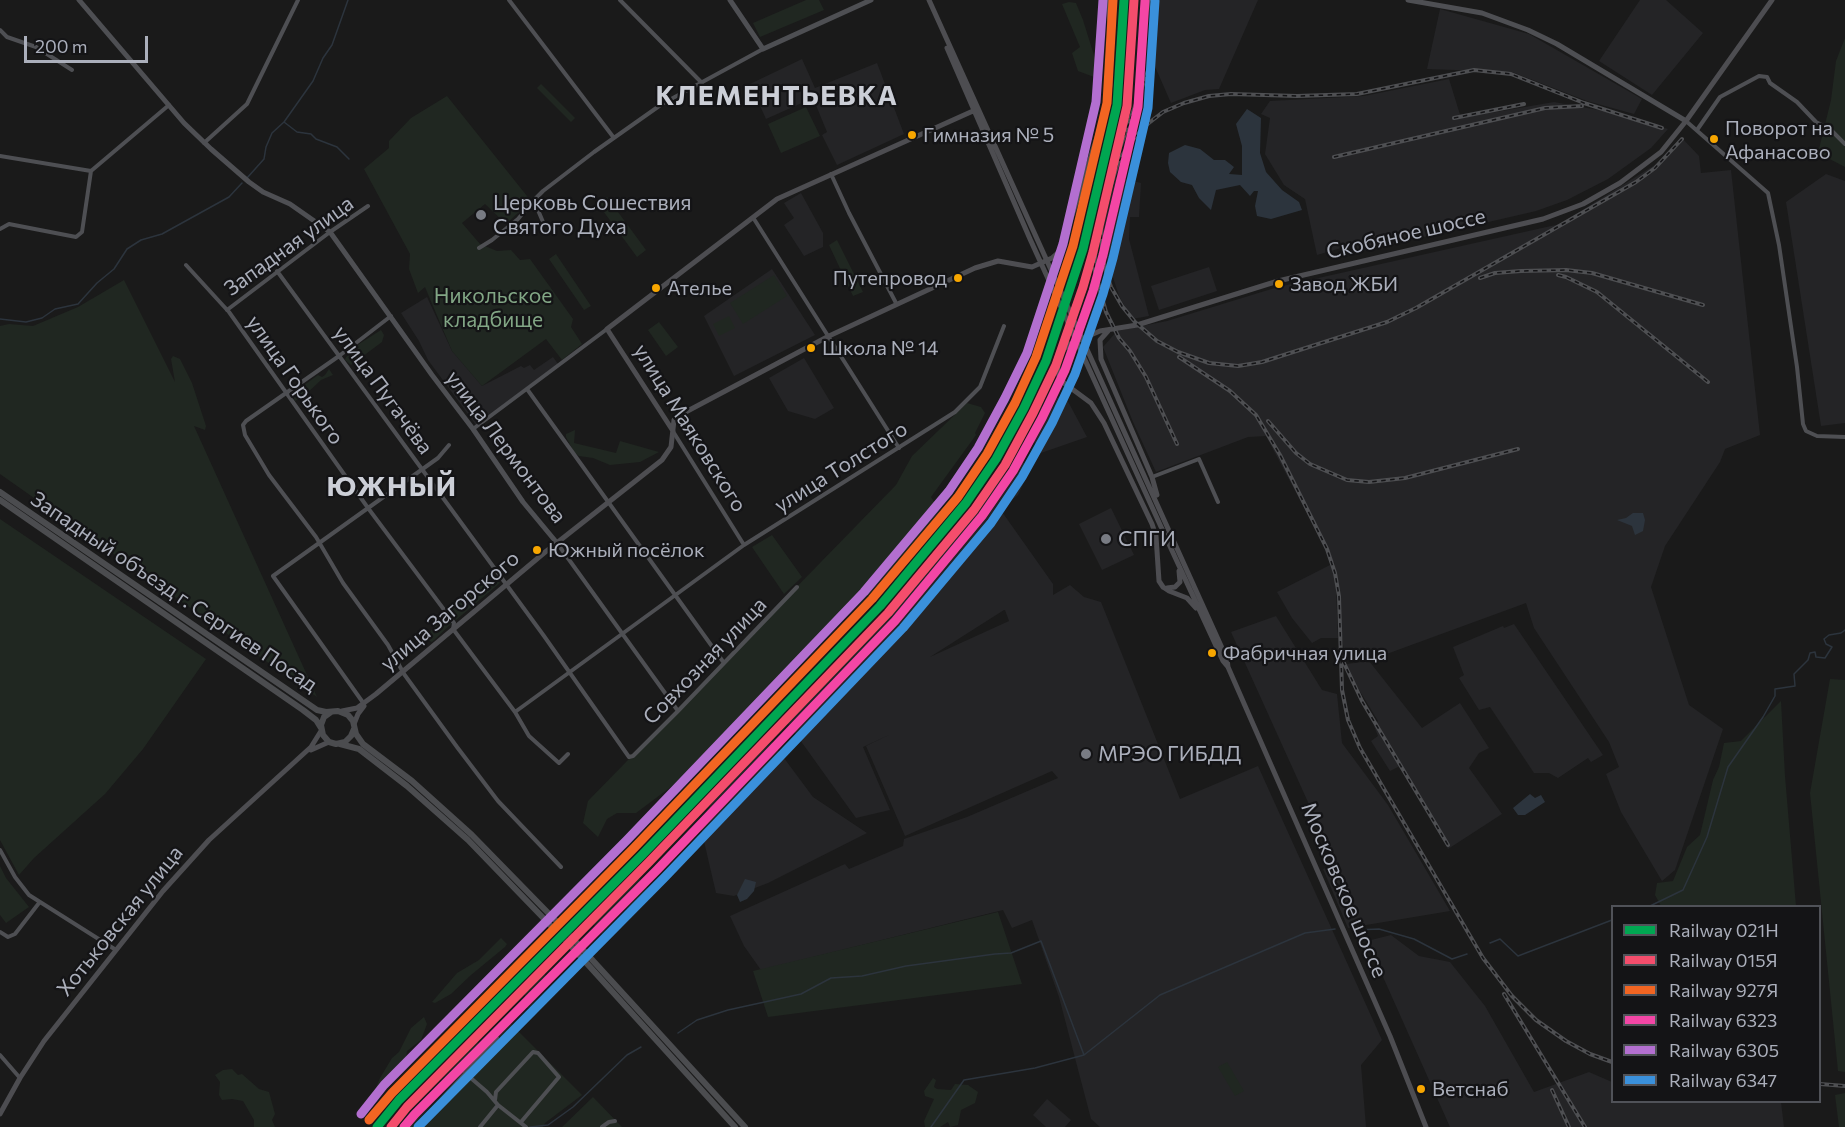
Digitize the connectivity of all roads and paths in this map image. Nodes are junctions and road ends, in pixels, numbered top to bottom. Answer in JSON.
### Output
{"nodes":[{"id":1,"x":79,"y":0,"type":"edge"},
{"id":2,"x":298,"y":0,"type":"edge"},
{"id":3,"x":508,"y":0,"type":"edge"},
{"id":4,"x":620,"y":0,"type":"edge"},
{"id":5,"x":730,"y":0,"type":"edge"},
{"id":6,"x":871,"y":0,"type":"edge"},
{"id":7,"x":927,"y":0,"type":"edge"},
{"id":8,"x":1108,"y":0,"type":"edge"},
{"id":9,"x":1408,"y":0,"type":"edge"},
{"id":10,"x":1772,"y":0,"type":"edge"},
{"id":11,"x":0,"y":30,"type":"edge"},
{"id":12,"x":763,"y":49,"type":"junction"},
{"id":13,"x":72,"y":70,"type":"dead end"},
{"id":14,"x":702,"y":83,"type":"junction"},
{"id":15,"x":169,"y":105,"type":"junction"},
{"id":16,"x":973,"y":111,"type":"junction"},
{"id":17,"x":1686,"y":121,"type":"junction"},
{"id":18,"x":1697,"y":130,"type":"junction"},
{"id":19,"x":614,"y":138,"type":"junction"},
{"id":20,"x":204,"y":143,"type":"junction"},
{"id":21,"x":1845,"y":144,"type":"edge"},
{"id":22,"x":0,"y":156,"type":"edge"},
{"id":23,"x":91,"y":171,"type":"junction"},
{"id":24,"x":831,"y":174,"type":"junction"},
{"id":25,"x":535,"y":203,"type":"junction"},
{"id":26,"x":368,"y":207,"type":"dead end"},
{"id":27,"x":754,"y":219,"type":"junction"},
{"id":28,"x":543,"y":222,"type":"dead end"},
{"id":29,"x":0,"y":229,"type":"edge"},
{"id":30,"x":330,"y":232,"type":"junction"},
{"id":31,"x":479,"y":248,"type":"dead end"},
{"id":32,"x":186,"y":265,"type":"dead end"},
{"id":33,"x":277,"y":271,"type":"junction"},
{"id":34,"x":893,"y":305,"type":"junction"},
{"id":35,"x":227,"y":310,"type":"junction"},
{"id":36,"x":391,"y":315,"type":"junction"},
{"id":37,"x":1004,"y":326,"type":"dead end"},
{"id":38,"x":607,"y":329,"type":"junction"},
{"id":39,"x":1110,"y":330,"type":"junction"},
{"id":40,"x":829,"y":336,"type":"junction"},
{"id":41,"x":339,"y":356,"type":"junction"},
{"id":42,"x":1094,"y":372,"type":"junction"},
{"id":43,"x":527,"y":388,"type":"junction"},
{"id":44,"x":286,"y":394,"type":"junction"},
{"id":45,"x":473,"y":429,"type":"junction"},
{"id":46,"x":673,"y":432,"type":"junction"},
{"id":47,"x":1845,"y":437,"type":"edge"},
{"id":48,"x":449,"y":445,"type":"dead end"},
{"id":49,"x":899,"y":448,"type":"junction"},
{"id":50,"x":422,"y":469,"type":"junction"},
{"id":51,"x":1152,"y":477,"type":"junction"},
{"id":52,"x":0,"y":492,"type":"edge"},
{"id":53,"x":0,"y":500,"type":"edge"},
{"id":54,"x":1218,"y":502,"type":"dead end"},
{"id":55,"x":608,"y":503,"type":"junction"},
{"id":56,"x":368,"y":507,"type":"junction"},
{"id":57,"x":1167,"y":525,"type":"junction"},
{"id":58,"x":320,"y":542,"type":"junction"},
{"id":59,"x":557,"y":543,"type":"junction"},
{"id":60,"x":744,"y":545,"type":"junction"},
{"id":61,"x":1176,"y":558,"type":"junction"},
{"id":62,"x":1188,"y":580,"type":"junction"},
{"id":63,"x":506,"y":585,"type":"junction"},
{"id":64,"x":797,"y":587,"type":"dead end"},
{"id":65,"x":1163,"y":587,"type":"junction"},
{"id":66,"x":675,"y":596,"type":"junction"},
{"id":67,"x":1203,"y":617,"type":"junction"},
{"id":68,"x":453,"y":629,"type":"junction"},
{"id":69,"x":622,"y":634,"type":"junction"},
{"id":70,"x":724,"y":663,"type":"junction"},
{"id":71,"x":1228,"y":667,"type":"junction"},
{"id":72,"x":403,"y":672,"type":"junction"},
{"id":73,"x":570,"y":674,"type":"junction"},
{"id":74,"x":376,"y":694,"type":"junction"},
{"id":75,"x":364,"y":704,"type":"junction"},
{"id":76,"x":342,"y":711,"type":"junction"},
{"id":77,"x":678,"y":711,"type":"junction"},
{"id":78,"x":332,"y":712,"type":"junction"},
{"id":79,"x":515,"y":712,"type":"junction"},
{"id":80,"x":354,"y":727,"type":"junction"},
{"id":81,"x":321,"y":730,"type":"junction"},
{"id":82,"x":329,"y":741,"type":"junction"},
{"id":83,"x":340,"y":744,"type":"junction"},
{"id":84,"x":568,"y":754,"type":"dead end"},
{"id":85,"x":633,"y":756,"type":"joint"},
{"id":86,"x":288,"y":767,"type":"junction"},
{"id":87,"x":0,"y":850,"type":"edge"},
{"id":88,"x":561,"y":867,"type":"dead end"},
{"id":89,"x":39,"y":903,"type":"junction"},
{"id":90,"x":0,"y":932,"type":"edge"},
{"id":91,"x":116,"y":950,"type":"junction"},
{"id":92,"x":497,"y":1038,"type":"dead end"},
{"id":93,"x":0,"y":1055,"type":"edge"},
{"id":94,"x":465,"y":1073,"type":"junction"},
{"id":95,"x":20,"y":1078,"type":"junction"},
{"id":96,"x":495,"y":1100,"type":"junction"},
{"id":97,"x":498,"y":1105,"type":"junction"},
{"id":98,"x":0,"y":1114,"type":"edge"},
{"id":99,"x":615,"y":1121,"type":"dead end"},
{"id":100,"x":520,"y":1122,"type":"junction"},
{"id":101,"x":417,"y":1127,"type":"edge"},
{"id":102,"x":480,"y":1127,"type":"edge"},
{"id":103,"x":526,"y":1127,"type":"edge"},
{"id":104,"x":602,"y":1127,"type":"edge"},
{"id":105,"x":735,"y":1127,"type":"edge"},
{"id":106,"x":744,"y":1127,"type":"edge"},
{"id":107,"x":1426,"y":1127,"type":"edge"}],
"edges":[{"from":1,"to":15,"type":"street","name":"улица Лермонтова"},
{"from":2,"to":20,"type":"street"},
{"from":3,"to":19,"type":"street"},
{"from":4,"to":14,"type":"street"},
{"from":5,"to":12,"type":"street"},
{"from":6,"to":12,"type":"street"},
{"from":7,"to":16,"type":"main road"},
{"from":7,"to":42,"type":"main road"},
{"from":8,"to":34,"type":"main road","name":"улица Загорского"},
{"from":9,"to":17,"type":"street"},
{"from":10,"to":17,"type":"main road","name":"Скобяное шоссе"},
{"from":11,"to":13,"type":"street"},
{"from":12,"to":14,"type":"street"},
{"from":14,"to":19,"type":"street"},
{"from":15,"to":20,"type":"street","name":"улица Лермонтова"},
{"from":15,"to":23,"type":"street"},
{"from":16,"to":24,"type":"main road"},
{"from":16,"to":42,"type":"main road"},
{"from":17,"to":18,"type":"street"},
{"from":17,"to":39,"type":"main road","name":"Скобяное шоссе"},
{"from":18,"to":21,"type":"street"},
{"from":18,"to":47,"type":"street"},
{"from":19,"to":25,"type":"street"},
{"from":20,"to":30,"type":"street","name":"улица Лермонтова"},
{"from":22,"to":23,"type":"street"},
{"from":23,"to":29,"type":"street"},
{"from":24,"to":27,"type":"main road"},
{"from":24,"to":34,"type":"street"},
{"from":25,"to":28,"type":"street"},
{"from":25,"to":31,"type":"street"},
{"from":26,"to":30,"type":"street","name":"Западная улица"},
{"from":27,"to":38,"type":"main road"},
{"from":27,"to":40,"type":"street"},
{"from":30,"to":33,"type":"street","name":"Западная улица"},
{"from":30,"to":36,"type":"street","name":"улица Лермонтова"},
{"from":32,"to":35,"type":"street","name":"улица Горького"},
{"from":33,"to":35,"type":"street","name":"Западная улица"},
{"from":33,"to":41,"type":"street","name":"улица Пугачёва"},
{"from":34,"to":40,"type":"main road","name":"улица Загорского"},
{"from":35,"to":44,"type":"street","name":"улица Горького"},
{"from":36,"to":41,"type":"street"},
{"from":36,"to":45,"type":"street","name":"улица Лермонтова"},
{"from":37,"to":49,"type":"street","name":"улица Толстого"},
{"from":38,"to":43,"type":"street"},
{"from":38,"to":46,"type":"main road","name":"улица Маяковского"},
{"from":39,"to":51,"type":"main road"},
{"from":39,"to":65,"type":"main road","name":"Скобяное шоссе"},
{"from":40,"to":46,"type":"main road","name":"улица Загорского"},
{"from":40,"to":49,"type":"street"},
{"from":41,"to":44,"type":"street"},
{"from":41,"to":50,"type":"street","name":"улица Пугачёва"},
{"from":42,"to":57,"type":"main road","name":"Московское шоссе"},
{"from":42,"to":61,"type":"main road","name":"Московское шоссе"},
{"from":43,"to":45,"type":"street"},
{"from":43,"to":55,"type":"street"},
{"from":44,"to":56,"type":"street","name":"улица Горького"},
{"from":44,"to":58,"type":"street"},
{"from":45,"to":59,"type":"street","name":"улица Лермонтова"},
{"from":46,"to":55,"type":"main road","name":"улица Загорского"},
{"from":46,"to":60,"type":"street","name":"улица Маяковского"},
{"from":48,"to":50,"type":"street"},
{"from":49,"to":60,"type":"street","name":"улица Толстого"},
{"from":50,"to":56,"type":"street"},
{"from":50,"to":63,"type":"street","name":"улица Пугачёва"},
{"from":51,"to":54,"type":"street"},
{"from":51,"to":57,"type":"main road"},
{"from":52,"to":78,"type":"main road","name":"Западный объезд г. Сергиев Посад"},
{"from":53,"to":81,"type":"main road","name":"Западный объезд г. Сергиев Посад"},
{"from":55,"to":59,"type":"main road","name":"улица Загорского"},
{"from":55,"to":66,"type":"street"},
{"from":56,"to":58,"type":"street"},
{"from":56,"to":68,"type":"street","name":"улица Горького"},
{"from":57,"to":62,"type":"main road","name":"Московское шоссе"},
{"from":58,"to":72,"type":"street"},
{"from":58,"to":75,"type":"street"},
{"from":59,"to":63,"type":"main road","name":"улица Загорского"},
{"from":59,"to":69,"type":"street","name":"улица Лермонтова"},
{"from":60,"to":66,"type":"street","name":"улица Толстого"},
{"from":61,"to":62,"type":"main road","name":"Московское шоссе"},
{"from":61,"to":65,"type":"main road","name":"Московское шоссе"},
{"from":62,"to":65,"type":"main road"},
{"from":62,"to":67,"type":"main road","name":"Московское шоссе"},
{"from":62,"to":71,"type":"main road","name":"Московское шоссе"},
{"from":63,"to":68,"type":"main road","name":"улица Загорского"},
{"from":63,"to":73,"type":"street","name":"улица Пугачёва"},
{"from":64,"to":70,"type":"street","name":"Совхозная улица"},
{"from":65,"to":67,"type":"main road"},
{"from":66,"to":69,"type":"street","name":"улица Толстого"},
{"from":66,"to":70,"type":"street"},
{"from":67,"to":71,"type":"main road","name":"Московское шоссе"},
{"from":68,"to":72,"type":"main road","name":"улица Загорского"},
{"from":68,"to":79,"type":"street","name":"улица Горького"},
{"from":69,"to":73,"type":"street","name":"улица Толстого"},
{"from":69,"to":77,"type":"street","name":"улица Лермонтова"},
{"from":70,"to":77,"type":"street","name":"Совхозная улица"},
{"from":71,"to":107,"type":"main road","name":"Московское шоссе"},
{"from":72,"to":74,"type":"main road","name":"улица Загорского"},
{"from":72,"to":88,"type":"street"},
{"from":73,"to":79,"type":"street","name":"улица Толстого"},
{"from":73,"to":85,"type":"street","name":"улица Пугачёва"},
{"from":74,"to":75,"type":"main road"},
{"from":74,"to":80,"type":"main road"},
{"from":75,"to":76,"type":"main road"},
{"from":76,"to":78,"type":"main road"},
{"from":76,"to":80,"type":"main road"},
{"from":77,"to":85,"type":"street","name":"Совхозная улица"},
{"from":78,"to":81,"type":"main road"},
{"from":79,"to":84,"type":"street","name":"улица Горького"},
{"from":80,"to":83,"type":"main road"},
{"from":80,"to":83,"type":"main road"},
{"from":81,"to":82,"type":"main road"},
{"from":81,"to":86,"type":"main road"},
{"from":82,"to":83,"type":"main road"},
{"from":82,"to":86,"type":"main road"},
{"from":86,"to":91,"type":"main road","name":"Хотьковская улица"},
{"from":87,"to":89,"type":"street"},
{"from":89,"to":90,"type":"street"},
{"from":89,"to":91,"type":"street"},
{"from":91,"to":95,"type":"main road","name":"Хотьковская улица"},
{"from":92,"to":94,"type":"street"},
{"from":93,"to":95,"type":"street"},
{"from":94,"to":96,"type":"street"},
{"from":94,"to":101,"type":"street"},
{"from":95,"to":98,"type":"main road","name":"Хотьковская улица"},
{"from":96,"to":97,"type":"street"},
{"from":96,"to":100,"type":"street"},
{"from":97,"to":100,"type":"street"},
{"from":97,"to":102,"type":"street"},
{"from":99,"to":104,"type":"street"},
{"from":100,"to":103,"type":"street"},
{"from":105,"to":106,"type":"main road"}]}
